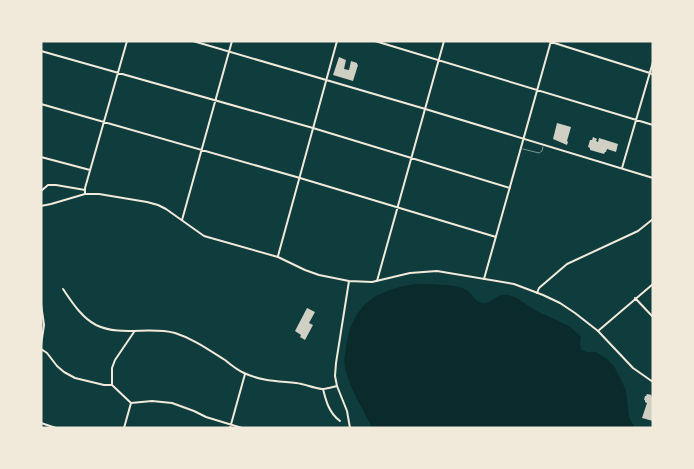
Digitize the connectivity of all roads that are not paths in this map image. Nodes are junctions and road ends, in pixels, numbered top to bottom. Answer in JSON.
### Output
{"nodes":[{"id":1,"x":126,"y":41,"type":"edge"},
{"id":2,"x":193,"y":41,"type":"edge"},
{"id":3,"x":232,"y":41,"type":"edge"},
{"id":4,"x":337,"y":41,"type":"edge"},
{"id":5,"x":376,"y":41,"type":"edge"},
{"id":6,"x":444,"y":41,"type":"edge"},
{"id":7,"x":550,"y":42,"type":"edge"},
{"id":8,"x":41,"y":51,"type":"edge"},
{"id":9,"x":229,"y":52,"type":"junction"},
{"id":10,"x":439,"y":60,"type":"junction"},
{"id":11,"x":653,"y":62,"type":"edge"},
{"id":12,"x":118,"y":73,"type":"junction"},
{"id":13,"x":651,"y":73,"type":"edge"},
{"id":14,"x":327,"y":80,"type":"junction"},
{"id":15,"x":538,"y":90,"type":"junction"},
{"id":16,"x":216,"y":101,"type":"junction"},
{"id":17,"x":41,"y":104,"type":"edge"},
{"id":18,"x":425,"y":109,"type":"junction"},
{"id":19,"x":636,"y":120,"type":"junction"},
{"id":20,"x":104,"y":121,"type":"junction"},
{"id":21,"x":653,"y":125,"type":"edge"},
{"id":22,"x":313,"y":128,"type":"junction"},
{"id":23,"x":524,"y":138,"type":"junction"},
{"id":24,"x":544,"y":144,"type":"junction"},
{"id":25,"x":521,"y":148,"type":"junction"},
{"id":26,"x":202,"y":150,"type":"junction"},
{"id":27,"x":41,"y":157,"type":"edge"},
{"id":28,"x":412,"y":158,"type":"junction"},
{"id":29,"x":622,"y":168,"type":"junction"},
{"id":30,"x":90,"y":170,"type":"junction"},
{"id":31,"x":300,"y":178,"type":"junction"},
{"id":32,"x":653,"y":178,"type":"edge"},
{"id":33,"x":510,"y":188,"type":"junction"},
{"id":34,"x":41,"y":190,"type":"edge"},
{"id":35,"x":85,"y":190,"type":"junction"},
{"id":36,"x":85,"y":194,"type":"junction"},
{"id":37,"x":41,"y":206,"type":"edge"},
{"id":38,"x":398,"y":207,"type":"junction"},
{"id":39,"x":653,"y":219,"type":"edge"},
{"id":40,"x":182,"y":220,"type":"junction"},
{"id":41,"x":496,"y":237,"type":"junction"},
{"id":42,"x":278,"y":256,"type":"junction"},
{"id":43,"x":484,"y":279,"type":"junction"},
{"id":44,"x":349,"y":281,"type":"junction"},
{"id":45,"x":378,"y":281,"type":"junction"},
{"id":46,"x":653,"y":284,"type":"edge"},
{"id":47,"x":63,"y":289,"type":"dead end"},
{"id":48,"x":537,"y":293,"type":"junction"},
{"id":49,"x":635,"y":298,"type":"junction"},
{"id":50,"x":41,"y":304,"type":"edge"},
{"id":51,"x":653,"y":317,"type":"edge"},
{"id":52,"x":598,"y":331,"type":"junction"},
{"id":53,"x":134,"y":332,"type":"junction"},
{"id":54,"x":41,"y":345,"type":"edge"},
{"id":55,"x":41,"y":349,"type":"edge"},
{"id":56,"x":245,"y":374,"type":"junction"},
{"id":57,"x":653,"y":382,"type":"edge"},
{"id":58,"x":112,"y":385,"type":"junction"},
{"id":59,"x":337,"y":386,"type":"junction"},
{"id":60,"x":323,"y":389,"type":"junction"},
{"id":61,"x":131,"y":403,"type":"junction"},
{"id":62,"x":340,"y":422,"type":"dead end"},
{"id":63,"x":41,"y":423,"type":"edge"},
{"id":64,"x":230,"y":426,"type":"edge"},
{"id":65,"x":56,"y":428,"type":"edge"},
{"id":66,"x":124,"y":428,"type":"edge"},
{"id":67,"x":242,"y":428,"type":"edge"},
{"id":68,"x":350,"y":428,"type":"edge"}],
"edges":[{"from":1,"to":12,"type":"street"},
{"from":2,"to":9,"type":"street"},
{"from":3,"to":9,"type":"street"},
{"from":4,"to":14,"type":"street"},
{"from":5,"to":10,"type":"street"},
{"from":6,"to":10,"type":"street"},
{"from":7,"to":13,"type":"street"},
{"from":7,"to":15,"type":"street"},
{"from":8,"to":12,"type":"street"},
{"from":9,"to":14,"type":"street"},
{"from":9,"to":16,"type":"street"},
{"from":10,"to":15,"type":"street"},
{"from":10,"to":18,"type":"street"},
{"from":11,"to":13,"type":"street"},
{"from":12,"to":16,"type":"street"},
{"from":12,"to":20,"type":"street"},
{"from":13,"to":19,"type":"street"},
{"from":14,"to":18,"type":"street"},
{"from":14,"to":22,"type":"street"},
{"from":15,"to":19,"type":"street"},
{"from":15,"to":23,"type":"street"},
{"from":16,"to":22,"type":"street"},
{"from":16,"to":26,"type":"street"},
{"from":17,"to":20,"type":"street"},
{"from":18,"to":23,"type":"street"},
{"from":18,"to":28,"type":"street"},
{"from":19,"to":21,"type":"street"},
{"from":19,"to":29,"type":"street"},
{"from":20,"to":26,"type":"street"},
{"from":20,"to":30,"type":"street"},
{"from":22,"to":28,"type":"street"},
{"from":22,"to":31,"type":"street"},
{"from":23,"to":24,"type":"street"},
{"from":23,"to":25,"type":"street"},
{"from":24,"to":25,"type":"lane"},
{"from":24,"to":29,"type":"street"},
{"from":25,"to":33,"type":"street"},
{"from":26,"to":31,"type":"street"},
{"from":26,"to":40,"type":"street"},
{"from":27,"to":30,"type":"street"},
{"from":28,"to":33,"type":"street"},
{"from":28,"to":38,"type":"street"},
{"from":29,"to":32,"type":"street"},
{"from":30,"to":35,"type":"street"},
{"from":31,"to":38,"type":"street"},
{"from":31,"to":42,"type":"street"},
{"from":33,"to":41,"type":"street"},
{"from":34,"to":35,"type":"street"},
{"from":35,"to":36,"type":"street"},
{"from":36,"to":37,"type":"street"},
{"from":36,"to":40,"type":"street"},
{"from":38,"to":41,"type":"street"},
{"from":38,"to":45,"type":"street"},
{"from":39,"to":48,"type":"street"},
{"from":40,"to":42,"type":"street"},
{"from":41,"to":43,"type":"street"},
{"from":42,"to":44,"type":"street"},
{"from":43,"to":45,"type":"street"},
{"from":43,"to":48,"type":"street"},
{"from":44,"to":45,"type":"street"},
{"from":44,"to":59,"type":"street"},
{"from":46,"to":49,"type":"street"},
{"from":47,"to":53,"type":"street"},
{"from":48,"to":52,"type":"street"},
{"from":49,"to":51,"type":"street"},
{"from":49,"to":52,"type":"street"},
{"from":50,"to":54,"type":"street"},
{"from":52,"to":57,"type":"street"},
{"from":53,"to":56,"type":"street"},
{"from":53,"to":58,"type":"street"},
{"from":55,"to":58,"type":"street"},
{"from":56,"to":60,"type":"street"},
{"from":56,"to":64,"type":"street"},
{"from":58,"to":61,"type":"street"},
{"from":59,"to":60,"type":"street"},
{"from":59,"to":68,"type":"street"},
{"from":60,"to":62,"type":"street"},
{"from":61,"to":64,"type":"street"},
{"from":61,"to":66,"type":"street"},
{"from":63,"to":65,"type":"street"},
{"from":64,"to":67,"type":"street"}]}
